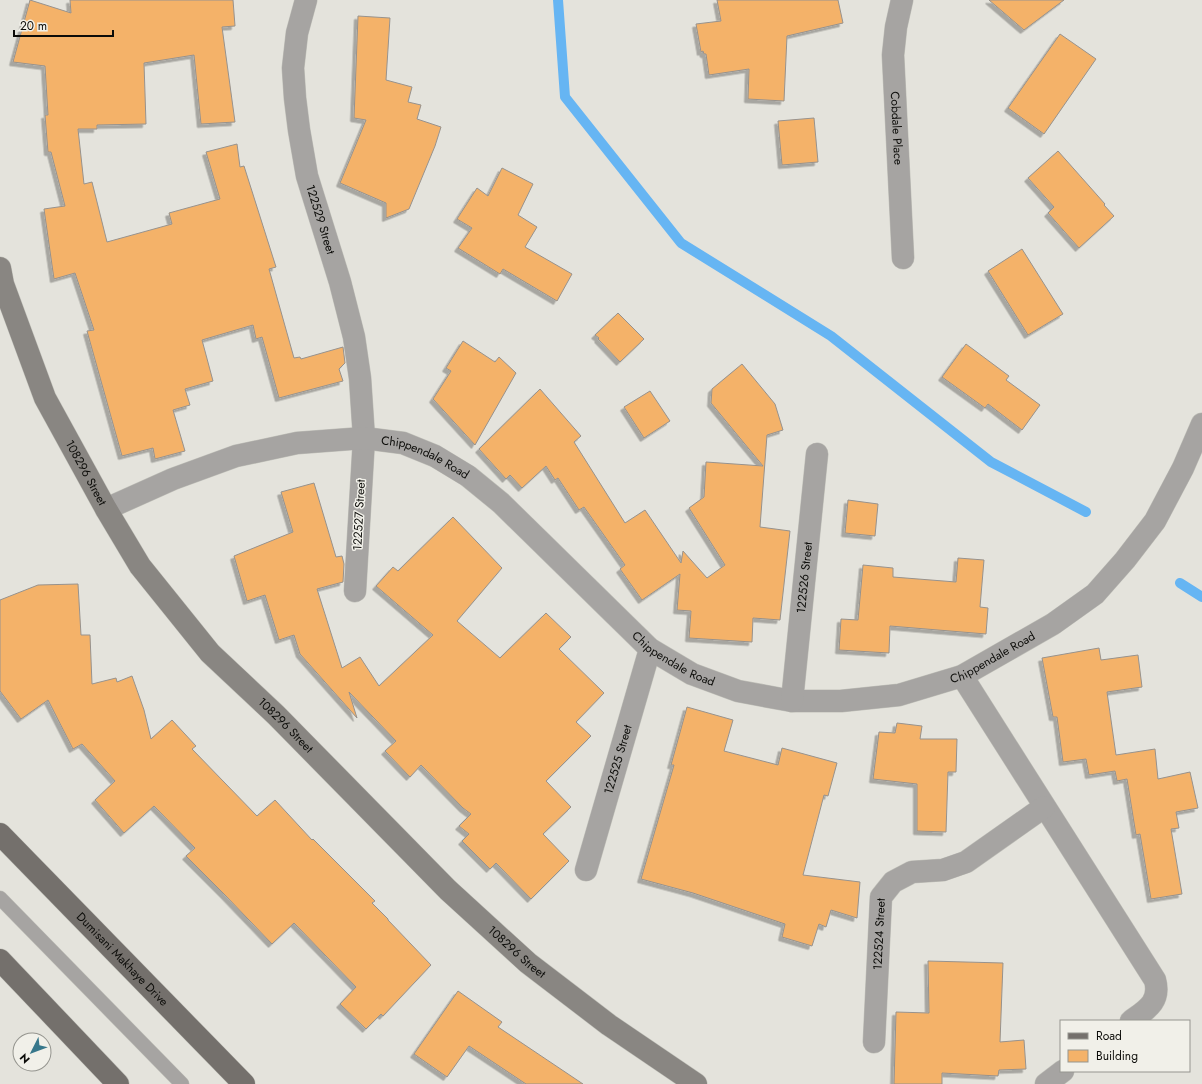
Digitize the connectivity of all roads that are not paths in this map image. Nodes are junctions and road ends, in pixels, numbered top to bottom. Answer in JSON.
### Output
{"nodes":[{"id":1,"x":306,"y":0,"type":"edge"},
{"id":2,"x":902,"y":0,"type":"edge"},
{"id":3,"x":903,"y":258,"type":"dead end"},
{"id":4,"x":0,"y":268,"type":"edge"},
{"id":5,"x":1202,"y":424,"type":"edge"},
{"id":6,"x":364,"y":438,"type":"junction"},
{"id":7,"x":817,"y":454,"type":"dead end"},
{"id":8,"x":106,"y":508,"type":"junction"},
{"id":9,"x":355,"y":591,"type":"dead end"},
{"id":10,"x":650,"y":648,"type":"junction"},
{"id":11,"x":962,"y":676,"type":"junction"},
{"id":12,"x":792,"y":701,"type":"junction"},
{"id":13,"x":1044,"y":807,"type":"junction"},
{"id":14,"x":0,"y":834,"type":"edge"},
{"id":15,"x":586,"y":870,"type":"dead end"},
{"id":16,"x":0,"y":898,"type":"edge"},
{"id":17,"x":0,"y":960,"type":"edge"},
{"id":18,"x":1132,"y":1020,"type":"edge"},
{"id":19,"x":874,"y":1042,"type":"dead end"},
{"id":20,"x":1062,"y":1072,"type":"edge"},
{"id":21,"x":118,"y":1084,"type":"edge"},
{"id":22,"x":182,"y":1084,"type":"edge"},
{"id":23,"x":244,"y":1084,"type":"edge"},
{"id":24,"x":696,"y":1084,"type":"edge"},
{"id":25,"x":1046,"y":1084,"type":"edge"}],
"edges":[{"from":1,"to":6,"type":"street","name":"122529 Street"},
{"from":2,"to":3,"type":"street","name":"Cobdale Place"},
{"from":4,"to":8,"type":"street","name":"108296 Street"},
{"from":5,"to":11,"type":"street","name":"Chippendale Road"},
{"from":6,"to":8,"type":"street","name":"Chippendale Road"},
{"from":6,"to":9,"type":"street","name":"122527 Street"},
{"from":6,"to":10,"type":"street","name":"Chippendale Road"},
{"from":7,"to":12,"type":"street","name":"122526 Street"},
{"from":8,"to":24,"type":"street","name":"108296 Street"},
{"from":10,"to":12,"type":"street","name":"Chippendale Road"},
{"from":10,"to":15,"type":"street","name":"122525 Street"},
{"from":11,"to":12,"type":"street","name":"Chippendale Road"},
{"from":11,"to":13,"type":"street"},
{"from":13,"to":18,"type":"street"},
{"from":13,"to":19,"type":"street","name":"122524 Street"},
{"from":14,"to":23,"type":"main road","name":"Dumisani Makhaye Drive"},
{"from":16,"to":22,"type":"lane"},
{"from":17,"to":21,"type":"main road"},
{"from":20,"to":25,"type":"street"}]}
